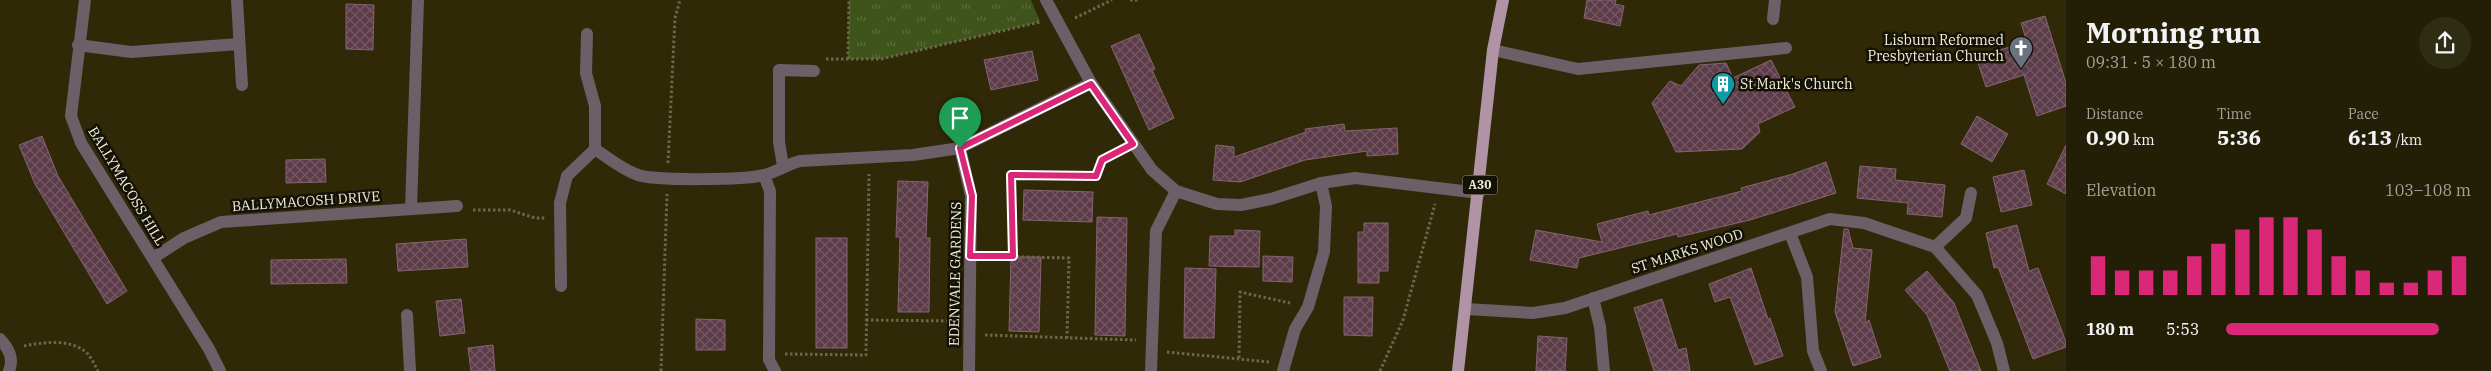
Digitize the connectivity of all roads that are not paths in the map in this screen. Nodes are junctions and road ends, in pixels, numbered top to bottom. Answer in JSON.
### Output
{"nodes":[{"id":1,"x":85,"y":0,"type":"edge"},
{"id":2,"x":237,"y":0,"type":"edge"},
{"id":3,"x":418,"y":0,"type":"edge"},
{"id":4,"x":1046,"y":0,"type":"edge"},
{"id":5,"x":1503,"y":0,"type":"edge"},
{"id":6,"x":1775,"y":0,"type":"edge"},
{"id":7,"x":1773,"y":19,"type":"dead end"},
{"id":8,"x":587,"y":34,"type":"dead end"},
{"id":9,"x":239,"y":44,"type":"junction"},
{"id":10,"x":78,"y":45,"type":"junction"},
{"id":11,"x":1786,"y":48,"type":"dead end"},
{"id":12,"x":1493,"y":50,"type":"junction"},
{"id":13,"x":814,"y":71,"type":"road end"},
{"id":14,"x":1091,"y":84,"type":"junction"},
{"id":15,"x":242,"y":85,"type":"dead end"},
{"id":16,"x":960,"y":148,"type":"junction"},
{"id":17,"x":595,"y":149,"type":"junction"},
{"id":18,"x":783,"y":166,"type":"junction"},
{"id":19,"x":764,"y":175,"type":"junction"},
{"id":20,"x":1321,"y":183,"type":"junction"},
{"id":21,"x":1176,"y":191,"type":"junction"},
{"id":22,"x":1479,"y":193,"type":"junction"},
{"id":23,"x":1971,"y":193,"type":"dead end"},
{"id":24,"x":457,"y":206,"type":"road end"},
{"id":25,"x":411,"y":209,"type":"junction"},
{"id":26,"x":1790,"y":233,"type":"junction"},
{"id":27,"x":1935,"y":247,"type":"junction"},
{"id":28,"x":152,"y":258,"type":"junction"},
{"id":29,"x":561,"y":286,"type":"dead end"},
{"id":30,"x":1593,"y":298,"type":"junction"},
{"id":31,"x":1466,"y":309,"type":"junction"},
{"id":32,"x":407,"y":316,"type":"dead end"},
{"id":33,"x":0,"y":339,"type":"edge"},
{"id":34,"x":1284,"y":368,"type":"edge"},
{"id":35,"x":10,"y":371,"type":"edge"},
{"id":36,"x":220,"y":371,"type":"edge"},
{"id":37,"x":410,"y":371,"type":"edge"},
{"id":38,"x":775,"y":371,"type":"edge"},
{"id":39,"x":969,"y":371,"type":"edge"},
{"id":40,"x":1150,"y":371,"type":"edge"},
{"id":41,"x":1458,"y":371,"type":"edge"},
{"id":42,"x":1604,"y":371,"type":"edge"},
{"id":43,"x":1822,"y":371,"type":"edge"},
{"id":44,"x":2004,"y":371,"type":"edge"}],
"edges":[{"from":1,"to":10,"type":"street","name":"BALLYMACOSS HILL"},
{"from":2,"to":9,"type":"street"},
{"from":3,"to":25,"type":"street"},
{"from":4,"to":14,"type":"street"},
{"from":5,"to":12,"type":"main road","number":"A30"},
{"from":6,"to":7,"type":"street"},
{"from":8,"to":17,"type":"street"},
{"from":9,"to":10,"type":"street"},
{"from":9,"to":15,"type":"street"},
{"from":10,"to":28,"type":"street","name":"BALLYMACOSS HILL"},
{"from":11,"to":12,"type":"street"},
{"from":12,"to":22,"type":"main road","number":"A30"},
{"from":13,"to":18,"type":"street"},
{"from":14,"to":16,"type":"street"},
{"from":14,"to":21,"type":"street"},
{"from":16,"to":18,"type":"street"},
{"from":16,"to":39,"type":"street","name":"EDENVALE GARDENS"},
{"from":17,"to":19,"type":"street"},
{"from":17,"to":29,"type":"street"},
{"from":18,"to":19,"type":"street"},
{"from":19,"to":38,"type":"street"},
{"from":20,"to":21,"type":"street"},
{"from":20,"to":22,"type":"street"},
{"from":20,"to":34,"type":"street"},
{"from":21,"to":40,"type":"street"},
{"from":22,"to":31,"type":"main road","number":"A30"},
{"from":23,"to":27,"type":"street"},
{"from":24,"to":25,"type":"street","name":"BALLYMACOSH DRIVE"},
{"from":25,"to":28,"type":"street","name":"BALLYMACOSH DRIVE"},
{"from":26,"to":27,"type":"street","name":"ST MARKS WOOD"},
{"from":26,"to":30,"type":"street","name":"ST MARKS WOOD"},
{"from":26,"to":43,"type":"street"},
{"from":27,"to":44,"type":"street"},
{"from":28,"to":36,"type":"street","name":"BALLYMACOSS HILL"},
{"from":30,"to":31,"type":"street","name":"ST MARKS WOOD"},
{"from":30,"to":42,"type":"street"},
{"from":31,"to":41,"type":"main road","number":"A30"},
{"from":32,"to":37,"type":"street"},
{"from":33,"to":35,"type":"street"}]}
